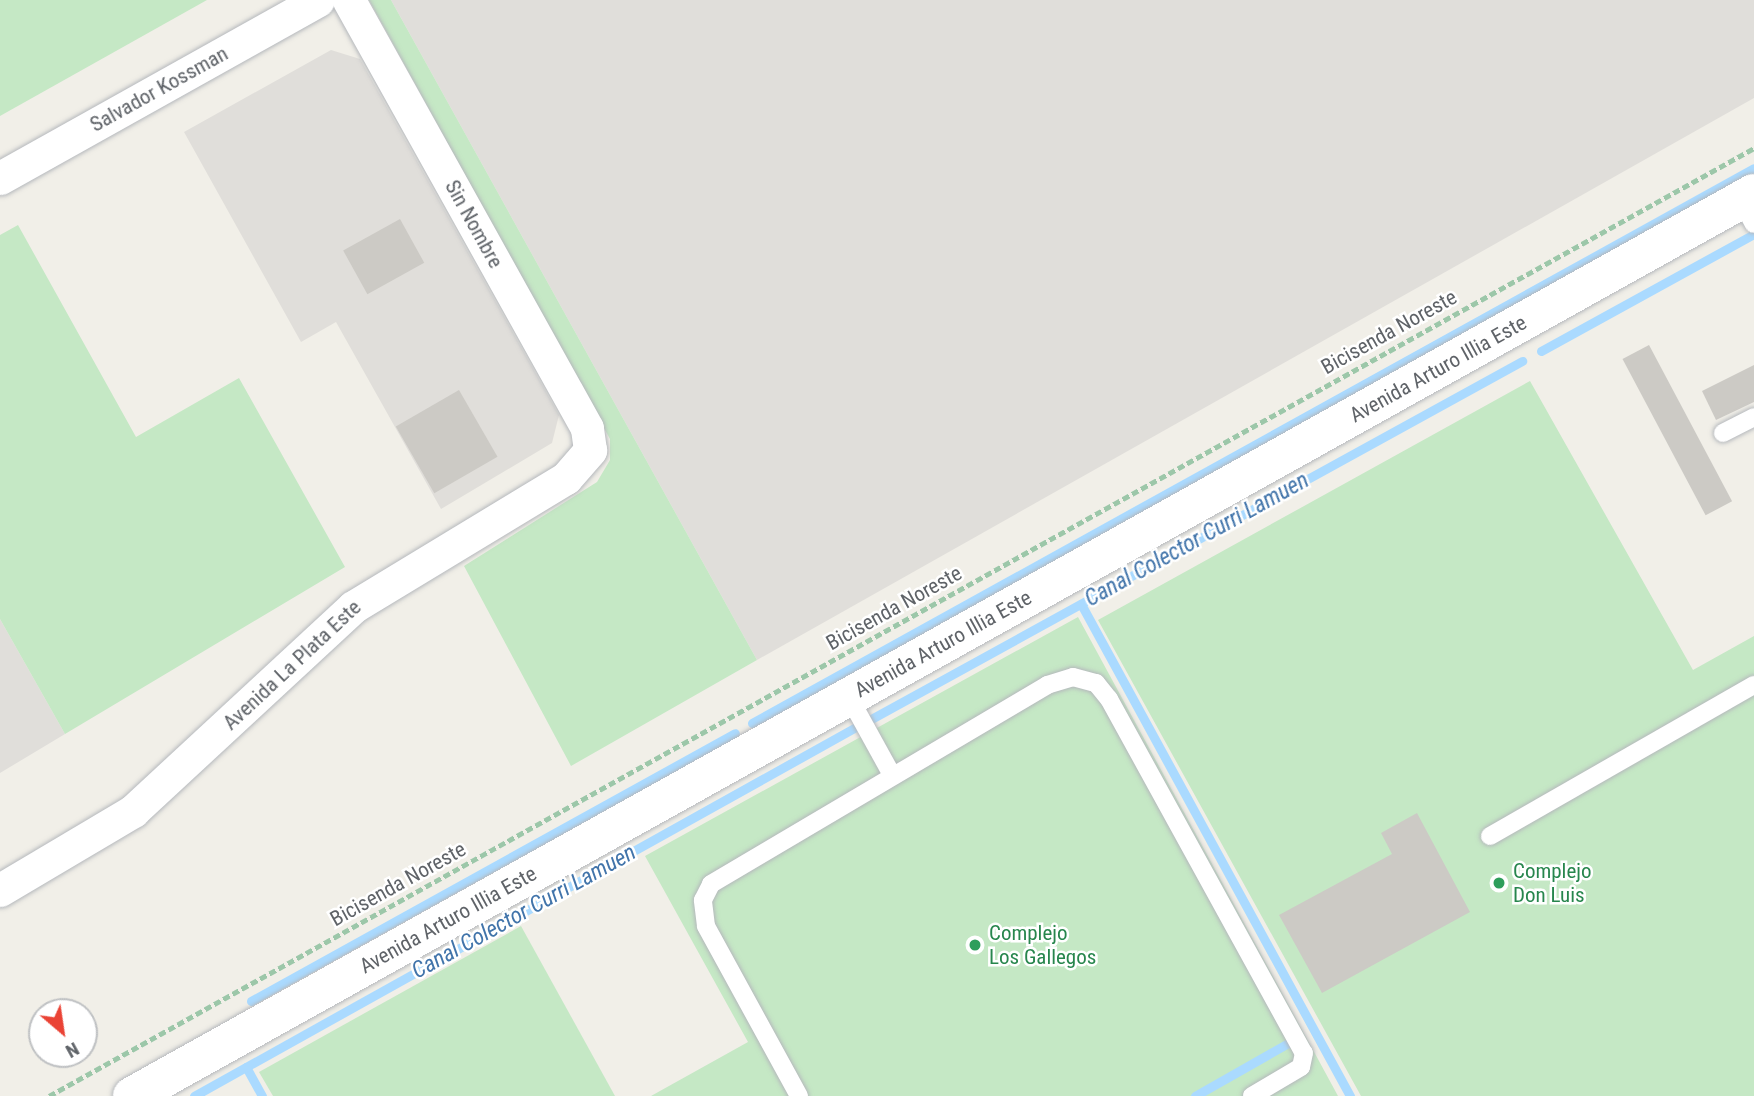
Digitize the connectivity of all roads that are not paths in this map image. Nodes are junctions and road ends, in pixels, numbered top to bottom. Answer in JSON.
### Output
{"nodes":[{"id":1,"x":318,"y":0,"type":"edge"},
{"id":2,"x":349,"y":0,"type":"edge"},
{"id":3,"x":0,"y":178,"type":"edge"},
{"id":4,"x":1750,"y":205,"type":"edge"},
{"id":5,"x":1754,"y":417,"type":"edge"},
{"id":6,"x":1723,"y":433,"type":"dead end"},
{"id":7,"x":590,"y":450,"type":"joint"},
{"id":8,"x":1754,"y":685,"type":"edge"},
{"id":9,"x":849,"y":697,"type":"junction"},
{"id":10,"x":892,"y":775,"type":"junction"},
{"id":11,"x":1490,"y":836,"type":"dead end"},
{"id":12,"x":0,"y":891,"type":"edge"},
{"id":13,"x":132,"y":1096,"type":"edge"},
{"id":14,"x":799,"y":1096,"type":"edge"},
{"id":15,"x":1252,"y":1096,"type":"edge"}],
"edges":[{"from":1,"to":3,"type":"street","name":"Salvador Kossman"},
{"from":2,"to":7,"type":"street","name":"Sin Nombre"},
{"from":4,"to":9,"type":"main road","name":"Avenida Arturo Illia Este"},
{"from":5,"to":6,"type":"lane"},
{"from":7,"to":12,"type":"street","name":"Avenida La Plata Este"},
{"from":8,"to":11,"type":"lane"},
{"from":9,"to":10,"type":"lane"},
{"from":9,"to":13,"type":"main road","name":"Avenida Arturo Illia Este"},
{"from":10,"to":14,"type":"lane"},
{"from":10,"to":15,"type":"lane"}]}
